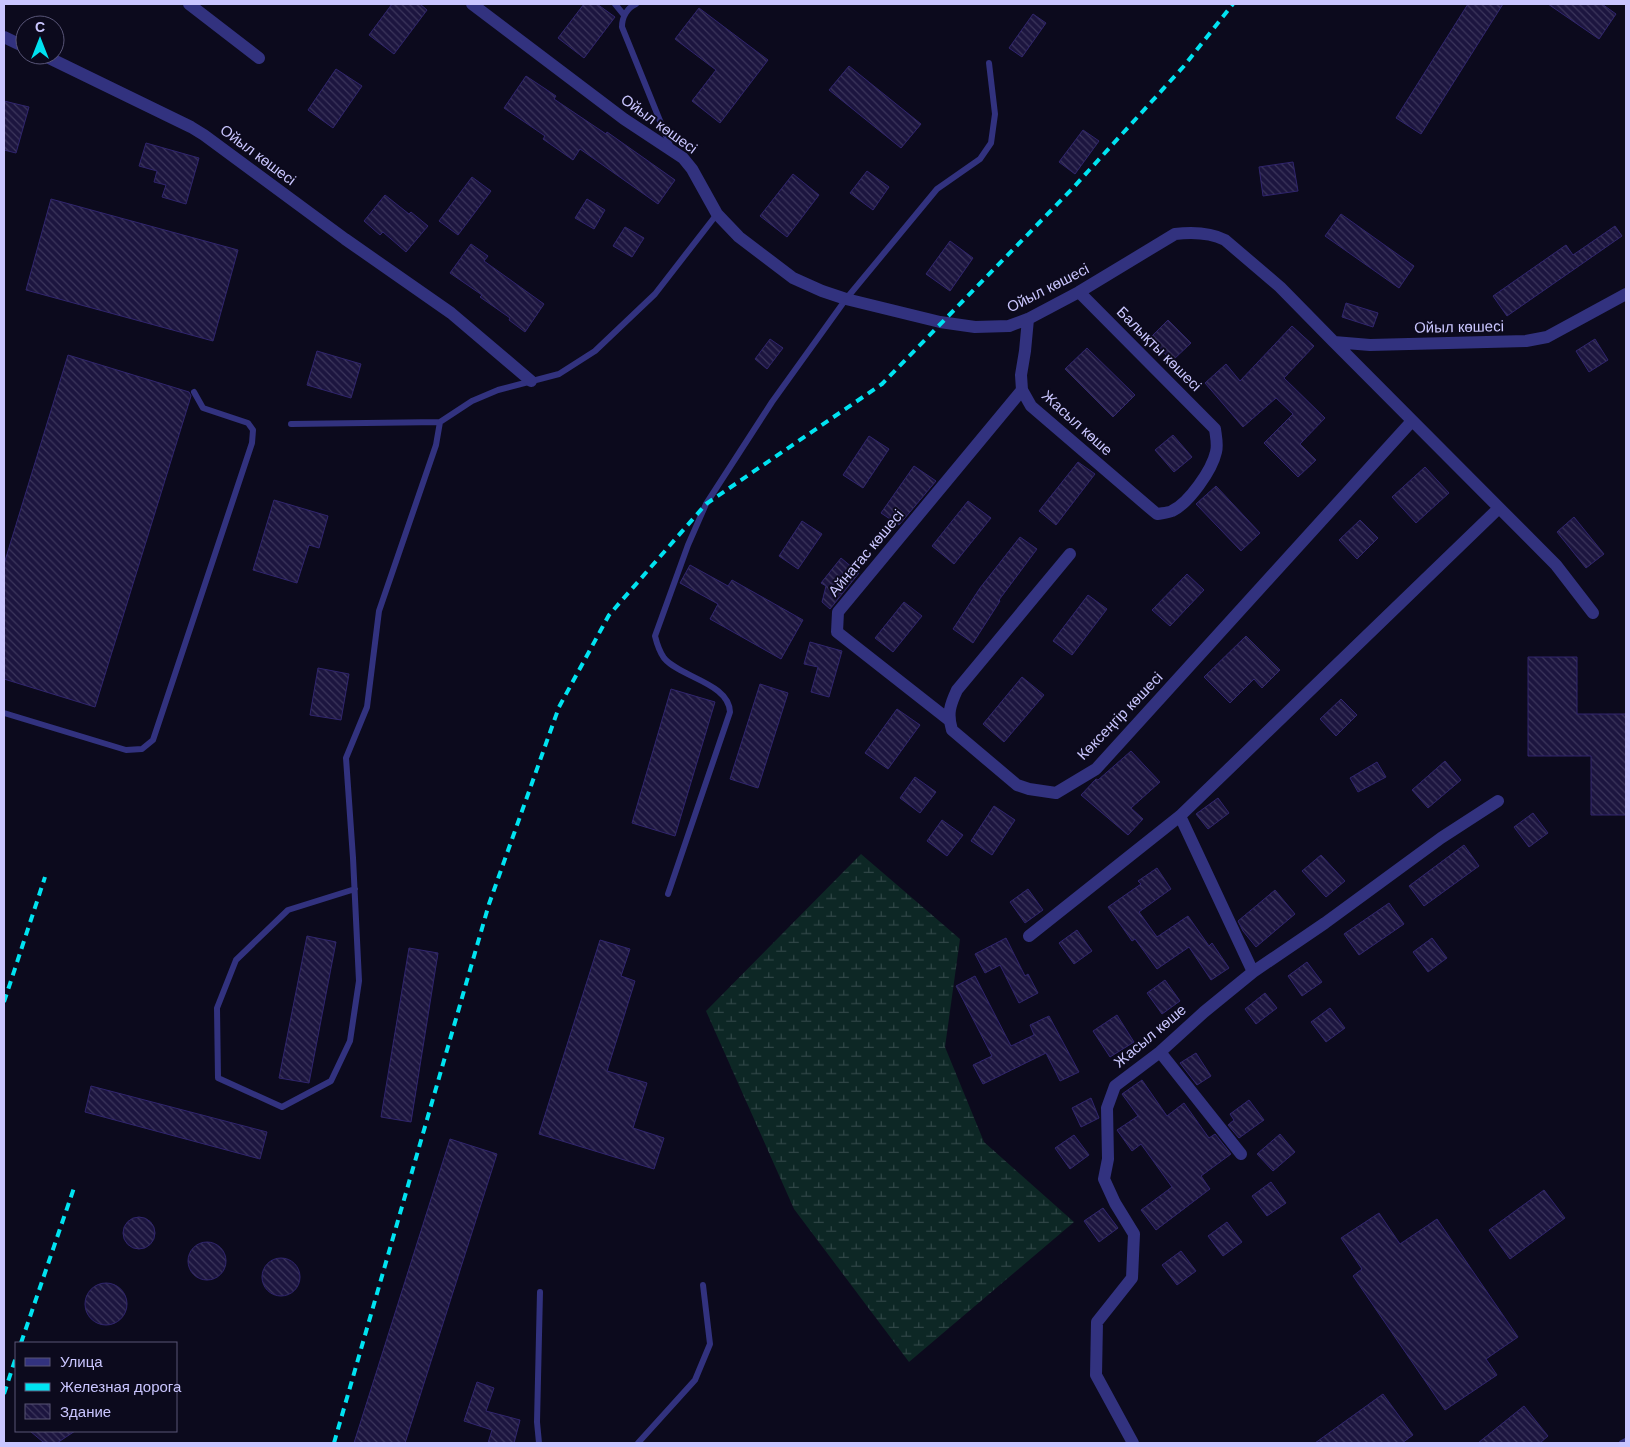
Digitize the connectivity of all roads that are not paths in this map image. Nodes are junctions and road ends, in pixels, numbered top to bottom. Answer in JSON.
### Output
{"nodes":[{"id":1,"x":188,"y":4,"type":"edge"},
{"id":2,"x":472,"y":4,"type":"edge"},
{"id":3,"x":615,"y":4,"type":"edge"},
{"id":4,"x":636,"y":4,"type":"edge"},
{"id":5,"x":624,"y":15,"type":"junction"},
{"id":6,"x":259,"y":58,"type":"dead end"},
{"id":7,"x":989,"y":63,"type":"dead end"},
{"id":8,"x":65,"y":65,"type":"edge"},
{"id":9,"x":672,"y":151,"type":"junction"},
{"id":10,"x":717,"y":214,"type":"junction"},
{"id":11,"x":1079,"y":292,"type":"junction"},
{"id":12,"x":1626,"y":294,"type":"edge"},
{"id":13,"x":846,"y":299,"type":"junction"},
{"id":14,"x":1028,"y":319,"type":"junction"},
{"id":15,"x":1334,"y":342,"type":"junction"},
{"id":16,"x":531,"y":381,"type":"junction"},
{"id":17,"x":1022,"y":390,"type":"junction"},
{"id":18,"x":194,"y":392,"type":"dead end"},
{"id":19,"x":1412,"y":421,"type":"junction"},
{"id":20,"x":440,"y":422,"type":"junction"},
{"id":21,"x":291,"y":424,"type":"dead end"},
{"id":22,"x":1500,"y":508,"type":"junction"},
{"id":23,"x":1171,"y":512,"type":"joint"},
{"id":24,"x":1070,"y":554,"type":"dead end"},
{"id":25,"x":1593,"y":613,"type":"dead end"},
{"id":26,"x":4,"y":713,"type":"edge"},
{"id":27,"x":949,"y":720,"type":"junction"},
{"id":28,"x":1498,"y":801,"type":"dead end"},
{"id":29,"x":1180,"y":816,"type":"junction"},
{"id":30,"x":355,"y":889,"type":"junction"},
{"id":31,"x":668,"y":894,"type":"dead end"},
{"id":32,"x":1029,"y":936,"type":"dead end"},
{"id":33,"x":1253,"y":972,"type":"junction"},
{"id":34,"x":1160,"y":1052,"type":"junction"},
{"id":35,"x":1241,"y":1154,"type":"dead end"},
{"id":36,"x":703,"y":1285,"type":"dead end"},
{"id":37,"x":540,"y":1292,"type":"dead end"},
{"id":38,"x":1626,"y":1441,"type":"edge"},
{"id":39,"x":539,"y":1443,"type":"edge"},
{"id":40,"x":638,"y":1443,"type":"edge"},
{"id":41,"x":1133,"y":1443,"type":"edge"},
{"id":42,"x":1622,"y":1443,"type":"edge"}],
"edges":[{"from":1,"to":6,"type":"street"},
{"from":2,"to":9,"type":"street","name":"Ойыл көшесі"},
{"from":3,"to":5,"type":"lane"},
{"from":4,"to":5,"type":"lane"},
{"from":5,"to":9,"type":"lane"},
{"from":7,"to":13,"type":"lane"},
{"from":8,"to":16,"type":"street","name":"Ойыл көшесі"},
{"from":9,"to":10,"type":"street","name":"Ойыл көшесі"},
{"from":10,"to":13,"type":"street","name":"Ойыл көшесі"},
{"from":10,"to":16,"type":"lane"},
{"from":11,"to":14,"type":"street","name":"Ойыл көшесі"},
{"from":11,"to":15,"type":"street","name":"Ойыл көшесі"},
{"from":11,"to":23,"type":"street","name":"Балықты көшесі"},
{"from":12,"to":15,"type":"street","name":"Ойыл көшесі"},
{"from":13,"to":14,"type":"street","name":"Ойыл көшесі"},
{"from":13,"to":31,"type":"lane"},
{"from":14,"to":17,"type":"street","name":"Жасыл көше"},
{"from":15,"to":19,"type":"street"},
{"from":16,"to":20,"type":"lane"},
{"from":17,"to":23,"type":"street","name":"Жасыл көше"},
{"from":17,"to":27,"type":"street","name":"Айнатас көшесі"},
{"from":18,"to":26,"type":"lane"},
{"from":19,"to":22,"type":"street"},
{"from":19,"to":27,"type":"street","name":"Көксеңгір көшесі"},
{"from":20,"to":21,"type":"lane"},
{"from":20,"to":30,"type":"lane"},
{"from":22,"to":25,"type":"street"},
{"from":22,"to":29,"type":"street"},
{"from":24,"to":27,"type":"street"},
{"from":28,"to":33,"type":"street","name":"Жасыл көше"},
{"from":29,"to":32,"type":"street"},
{"from":29,"to":33,"type":"street"},
{"from":30,"to":30,"type":"lane"},
{"from":33,"to":34,"type":"street","name":"Жасыл көше"},
{"from":34,"to":35,"type":"street"},
{"from":34,"to":41,"type":"street","name":"Жасыл көше"},
{"from":36,"to":40,"type":"lane"},
{"from":37,"to":39,"type":"lane"},
{"from":38,"to":42,"type":"lane"}]}
